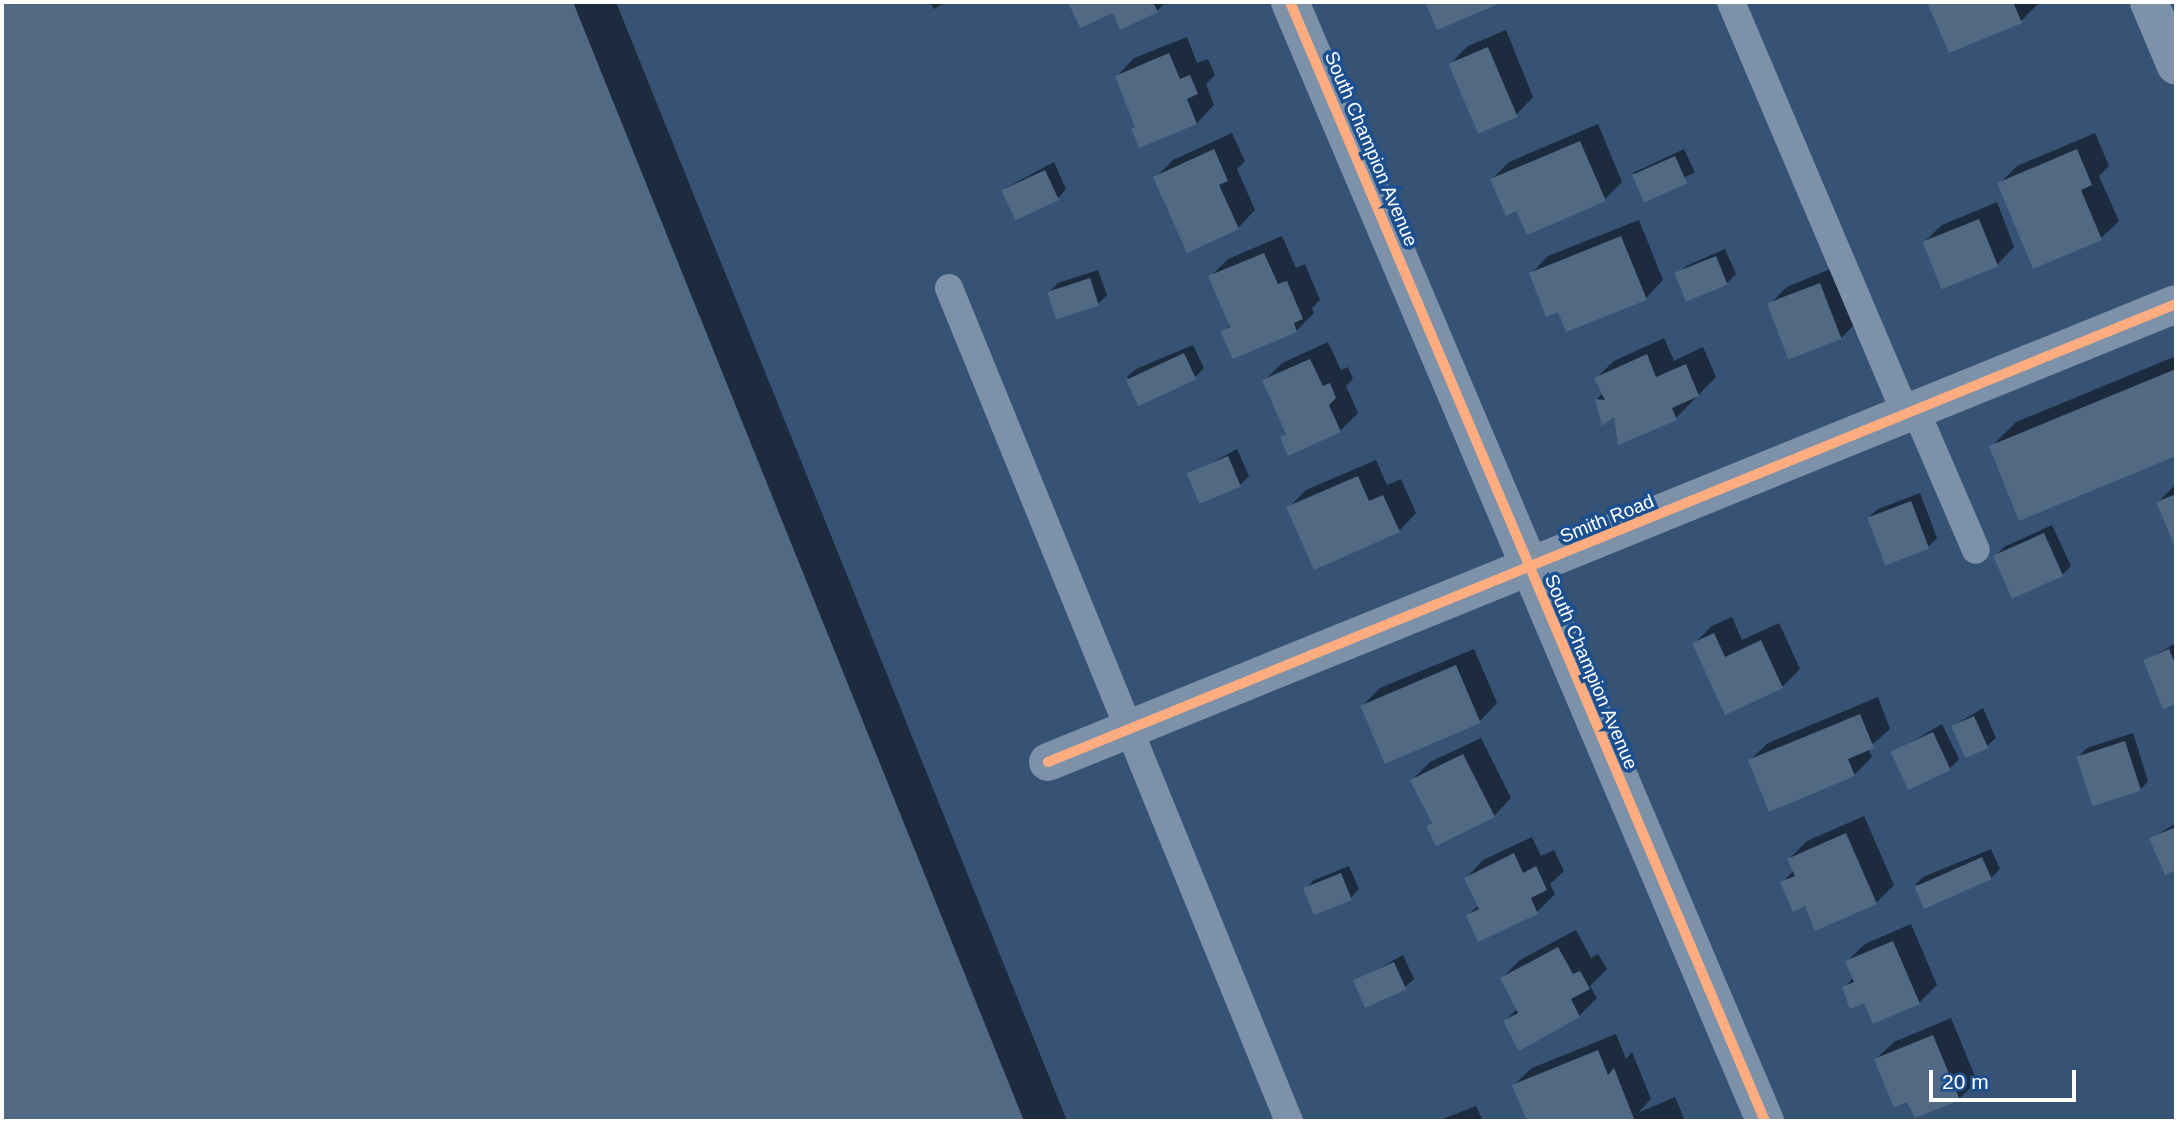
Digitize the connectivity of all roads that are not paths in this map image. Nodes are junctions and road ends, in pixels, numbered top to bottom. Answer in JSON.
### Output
{"nodes":[{"id":1,"x":1290,"y":2,"type":"edge"},
{"id":2,"x":1731,"y":2,"type":"edge"},
{"id":3,"x":2149,"y":2,"type":"edge"},
{"id":4,"x":2176,"y":66,"type":"edge"},
{"id":5,"x":949,"y":288,"type":"dead end"},
{"id":6,"x":2176,"y":304,"type":"edge"},
{"id":7,"x":1911,"y":413,"type":"junction"},
{"id":8,"x":1976,"y":550,"type":"dead end"},
{"id":9,"x":1528,"y":571,"type":"junction"},
{"id":10,"x":1127,"y":730,"type":"junction"},
{"id":11,"x":1048,"y":762,"type":"dead end"},
{"id":12,"x":1289,"y":1121,"type":"edge"},
{"id":13,"x":1765,"y":1121,"type":"edge"}],
"edges":[{"from":1,"to":9,"type":"street","name":"South Champion Avenue"},
{"from":2,"to":7,"type":"lane"},
{"from":3,"to":4,"type":"street"},
{"from":5,"to":10,"type":"lane"},
{"from":6,"to":7,"type":"street","name":"Smith Road"},
{"from":7,"to":8,"type":"lane"},
{"from":7,"to":9,"type":"street","name":"Smith Road"},
{"from":9,"to":10,"type":"street","name":"Smith Road"},
{"from":9,"to":13,"type":"street","name":"South Champion Avenue"},
{"from":10,"to":11,"type":"street","name":"Smith Road"},
{"from":10,"to":12,"type":"lane"}]}
